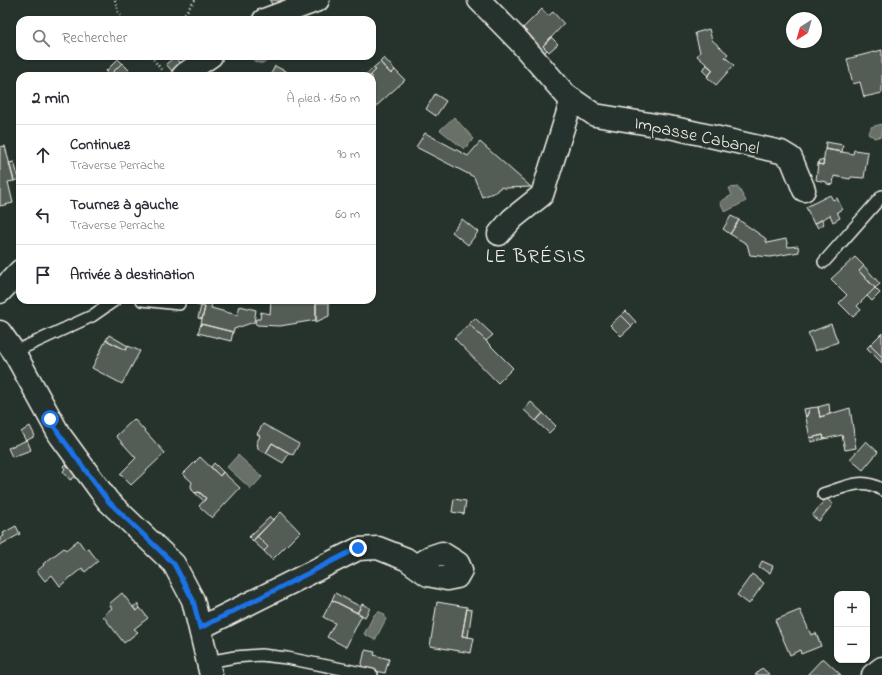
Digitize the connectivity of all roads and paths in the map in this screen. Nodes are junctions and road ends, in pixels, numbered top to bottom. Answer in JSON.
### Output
{"nodes":[{"id":1,"x":115,"y":0,"type":"edge"},
{"id":2,"x":195,"y":0,"type":"edge"},
{"id":3,"x":318,"y":0,"type":"edge"},
{"id":4,"x":479,"y":0,"type":"edge"},
{"id":5,"x":121,"y":16,"type":"edge"},
{"id":6,"x":183,"y":16,"type":"edge"},
{"id":7,"x":275,"y":16,"type":"edge"},
{"id":8,"x":158,"y":60,"type":"edge"},
{"id":9,"x":205,"y":60,"type":"edge"},
{"id":10,"x":176,"y":72,"type":"edge"},
{"id":11,"x":186,"y":72,"type":"edge"},
{"id":12,"x":572,"y":99,"type":"junction"},
{"id":13,"x":804,"y":190,"type":"dead end"},
{"id":14,"x":882,"y":196,"type":"edge"},
{"id":15,"x":499,"y":234,"type":"dead end"},
{"id":16,"x":824,"y":262,"type":"dead end"},
{"id":17,"x":16,"y":275,"type":"edge"},
{"id":18,"x":0,"y":292,"type":"edge"},
{"id":19,"x":109,"y":304,"type":"edge"},
{"id":20,"x":0,"y":332,"type":"edge"},
{"id":21,"x":14,"y":352,"type":"junction"},
{"id":22,"x":882,"y":490,"type":"edge"},
{"id":23,"x":823,"y":494,"type":"dead end"},
{"id":24,"x":416,"y":566,"type":"dead end"},
{"id":25,"x":200,"y":628,"type":"junction"},
{"id":26,"x":210,"y":668,"type":"edge"},
{"id":27,"x":882,"y":668,"type":"edge"},
{"id":28,"x":372,"y":675,"type":"edge"},
{"id":29,"x":873,"y":675,"type":"edge"}],
"edges":[{"from":1,"to":5,"type":"path"},
{"from":2,"to":6,"type":"path"},
{"from":3,"to":7,"type":"street"},
{"from":4,"to":12,"type":"street","name":"Impasse Cabanel"},
{"from":8,"to":10,"type":"path"},
{"from":9,"to":11,"type":"street"},
{"from":12,"to":13,"type":"street","name":"Impasse Cabanel"},
{"from":12,"to":15,"type":"street"},
{"from":14,"to":16,"type":"lane"},
{"from":17,"to":18,"type":"street"},
{"from":19,"to":21,"type":"lane"},
{"from":20,"to":21,"type":"street"},
{"from":21,"to":25,"type":"street"},
{"from":22,"to":23,"type":"lane"},
{"from":24,"to":25,"type":"street"},
{"from":25,"to":26,"type":"street"},
{"from":26,"to":28,"type":"lane"},
{"from":27,"to":29,"type":"street"}]}
